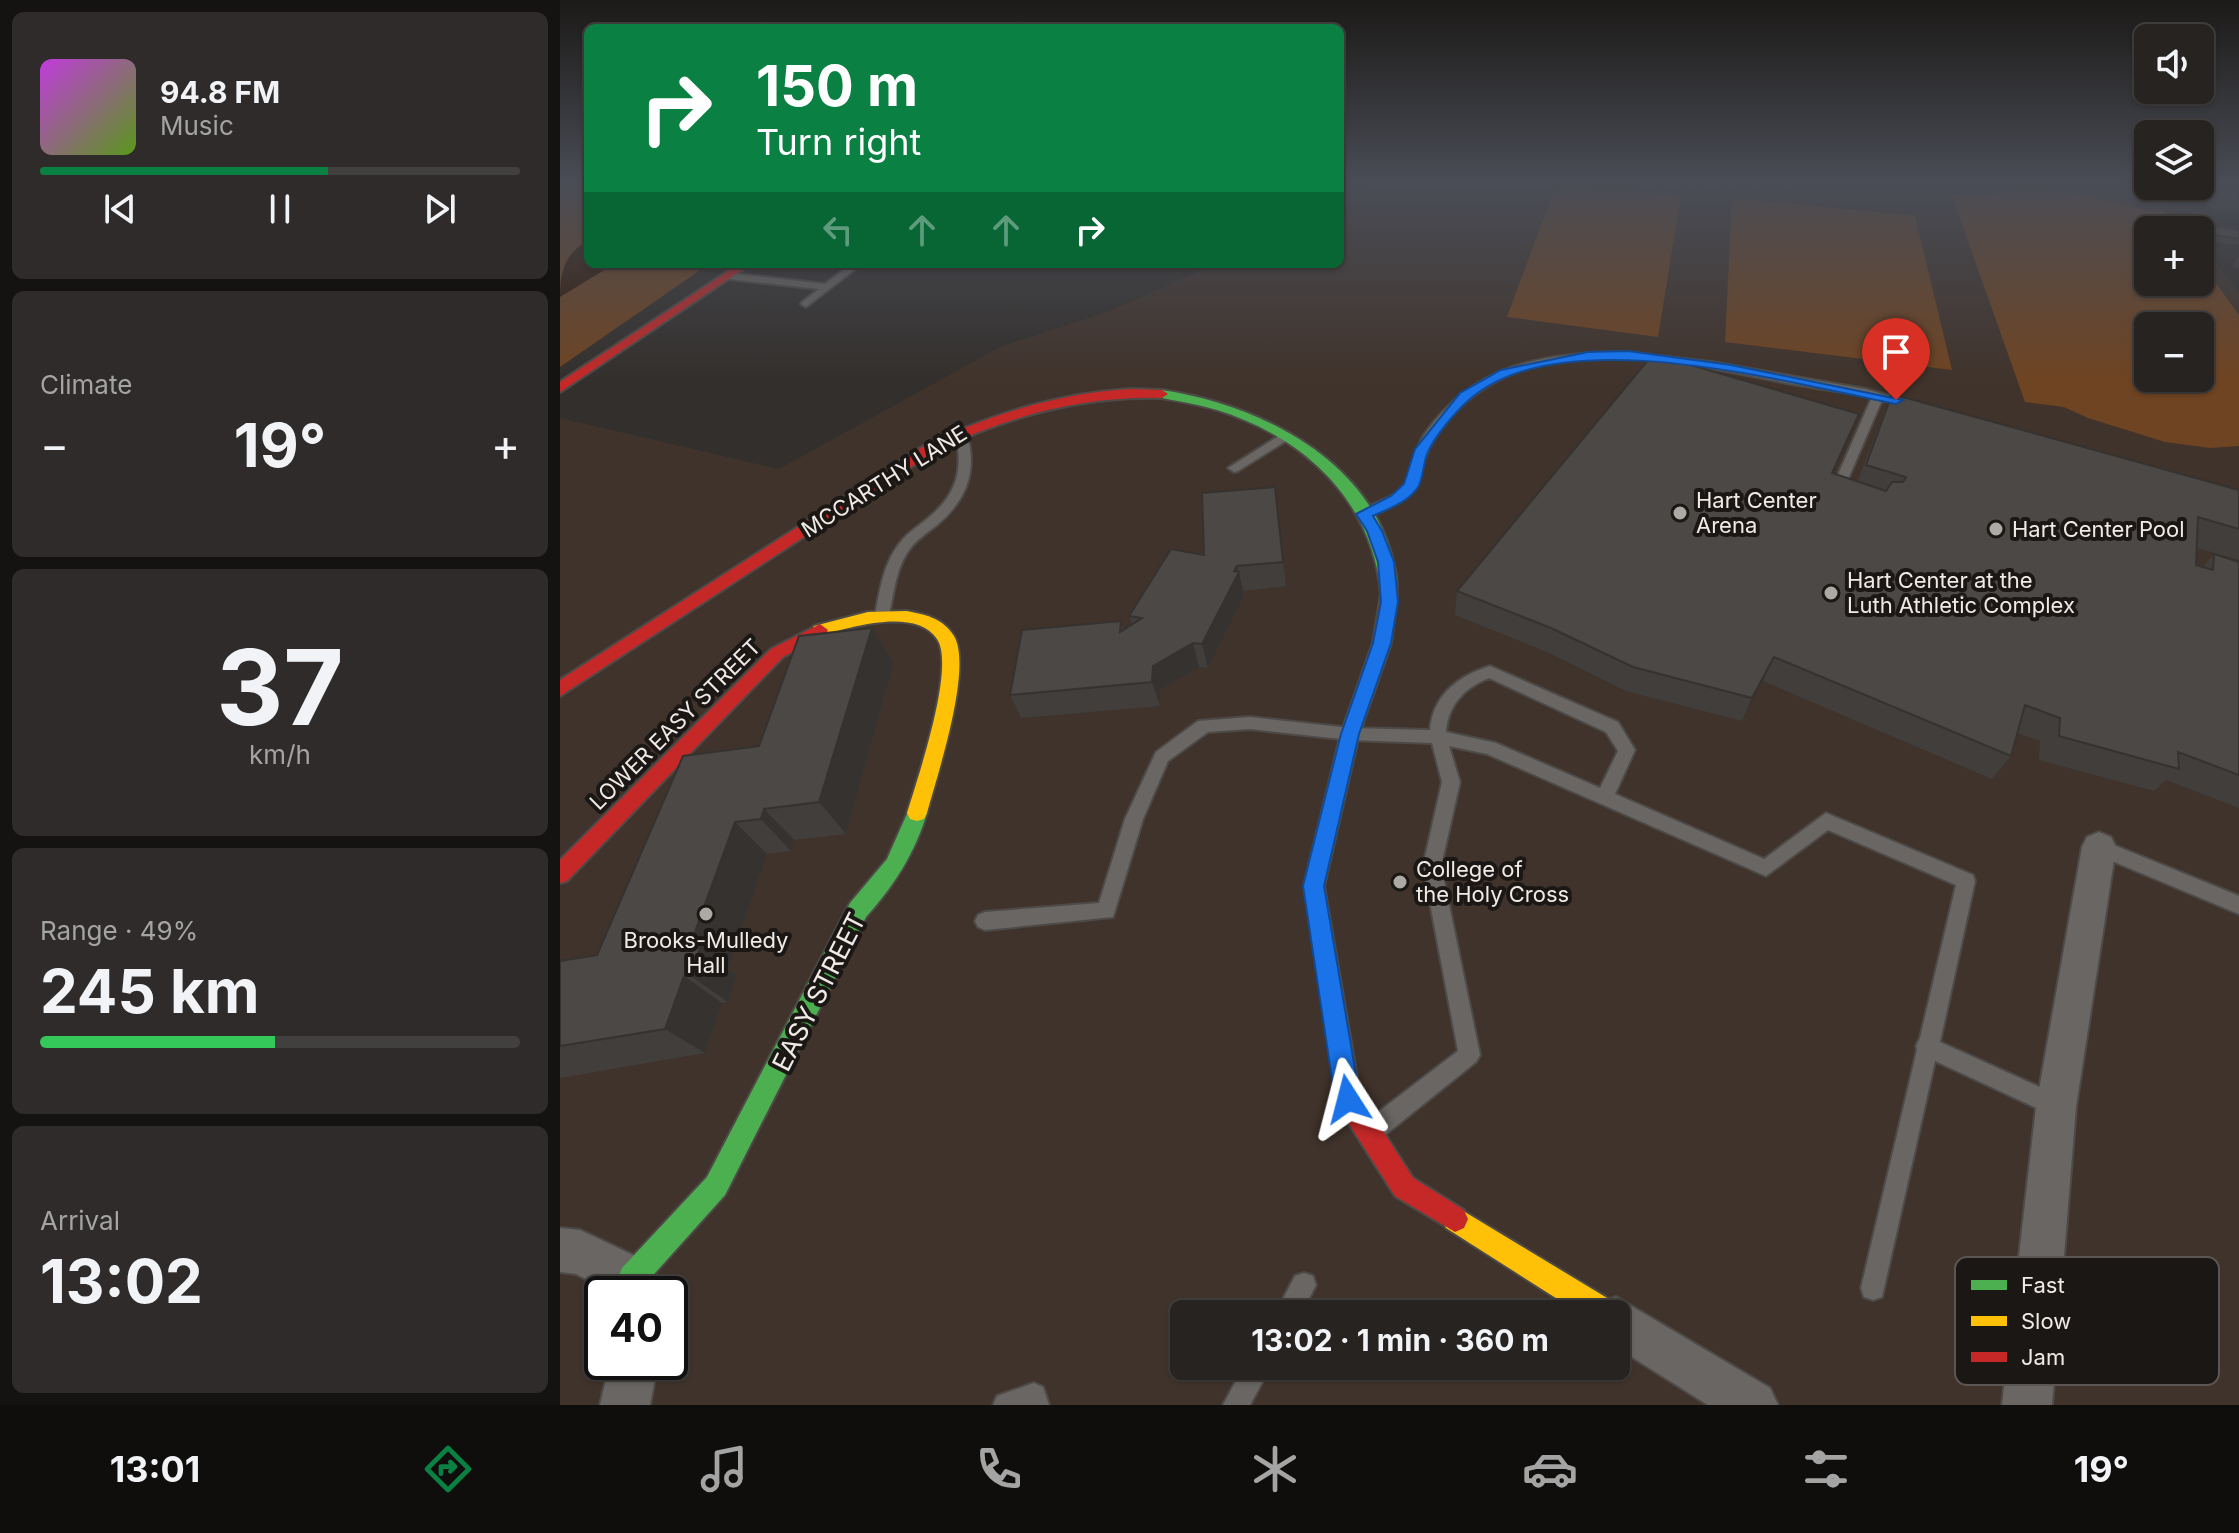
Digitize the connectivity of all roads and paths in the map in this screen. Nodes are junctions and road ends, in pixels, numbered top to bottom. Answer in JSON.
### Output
{"nodes":[{"id":1,"x":740,"y":268,"type":"edge"},
{"id":2,"x":852,"y":268,"type":"edge"},
{"id":3,"x":728,"y":276,"type":"junction"},
{"id":4,"x":827,"y":287,"type":"junction"},
{"id":5,"x":806,"y":304,"type":"dead end"},
{"id":6,"x":560,"y":388,"type":"edge"},
{"id":7,"x":1878,"y":396,"type":"junction"},
{"id":8,"x":1920,"y":406,"type":"edge"},
{"id":9,"x":960,"y":431,"type":"junction"},
{"id":10,"x":1285,"y":436,"type":"junction"},
{"id":11,"x":1234,"y":468,"type":"dead end"},
{"id":12,"x":1836,"y":493,"type":"edge"},
{"id":13,"x":1364,"y":514,"type":"junction"},
{"id":14,"x":882,"y":615,"type":"junction"},
{"id":15,"x":560,"y":689,"type":"edge"},
{"id":16,"x":1350,"y":734,"type":"junction"},
{"id":17,"x":1438,"y":737,"type":"junction"},
{"id":18,"x":1605,"y":797,"type":"junction"},
{"id":19,"x":2099,"y":847,"type":"joint"},
{"id":20,"x":560,"y":874,"type":"edge"},
{"id":21,"x":2239,"y":905,"type":"edge"},
{"id":22,"x":985,"y":921,"type":"dead end"},
{"id":23,"x":1926,"y":1046,"type":"junction"},
{"id":24,"x":2056,"y":1107,"type":"junction"},
{"id":25,"x":1369,"y":1132,"type":"junction"},
{"id":26,"x":560,"y":1250,"type":"edge"},
{"id":27,"x":2041,"y":1257,"type":"edge"},
{"id":28,"x":617,"y":1276,"type":"edge"},
{"id":29,"x":641,"y":1276,"type":"edge"},
{"id":30,"x":1304,"y":1285,"type":"dead end"},
{"id":31,"x":1873,"y":1288,"type":"dead end"},
{"id":32,"x":1295,"y":1300,"type":"edge"},
{"id":33,"x":1585,"y":1300,"type":"edge"},
{"id":34,"x":1630,"y":1329,"type":"edge"},
{"id":35,"x":630,"y":1380,"type":"edge"},
{"id":36,"x":1250,"y":1380,"type":"edge"},
{"id":37,"x":2029,"y":1385,"type":"edge"},
{"id":38,"x":625,"y":1405,"type":"edge"},
{"id":39,"x":1006,"y":1405,"type":"edge"},
{"id":40,"x":1036,"y":1405,"type":"edge"},
{"id":41,"x":1236,"y":1405,"type":"edge"},
{"id":42,"x":1753,"y":1405,"type":"edge"},
{"id":43,"x":2027,"y":1405,"type":"edge"}],
"edges":[{"from":1,"to":3,"type":"street"},
{"from":2,"to":4,"type":"lane"},
{"from":3,"to":4,"type":"lane"},
{"from":3,"to":6,"type":"street"},
{"from":4,"to":5,"type":"lane"},
{"from":7,"to":8,"type":"lane"},
{"from":7,"to":12,"type":"lane"},
{"from":7,"to":13,"type":"lane"},
{"from":9,"to":10,"type":"street","name":"MCCARTHY LANE"},
{"from":9,"to":14,"type":"lane"},
{"from":9,"to":15,"type":"street","name":"MCCARTHY LANE"},
{"from":10,"to":11,"type":"lane"},
{"from":10,"to":13,"type":"street","name":"MCCARTHY LANE"},
{"from":13,"to":16,"type":"street","name":"MCCARTHY LANE"},
{"from":14,"to":20,"type":"street","name":"LOWER EASY STREET"},
{"from":14,"to":29,"type":"street","name":"EASY STREET"},
{"from":16,"to":17,"type":"lane"},
{"from":16,"to":22,"type":"lane"},
{"from":16,"to":25,"type":"street","name":"MCCARTHY LANE"},
{"from":17,"to":18,"type":"lane"},
{"from":17,"to":18,"type":"lane"},
{"from":17,"to":25,"type":"lane"},
{"from":18,"to":23,"type":"lane"},
{"from":19,"to":21,"type":"lane"},
{"from":19,"to":24,"type":"street"},
{"from":23,"to":24,"type":"lane"},
{"from":23,"to":31,"type":"lane"},
{"from":24,"to":27,"type":"street"},
{"from":25,"to":33,"type":"street","name":"MCCARTHY LANE"},
{"from":26,"to":28,"type":"street"},
{"from":30,"to":32,"type":"lane"},
{"from":34,"to":42,"type":"street"},
{"from":35,"to":38,"type":"street"},
{"from":36,"to":41,"type":"lane"},
{"from":37,"to":43,"type":"street"},
{"from":39,"to":40,"type":"lane"}]}
